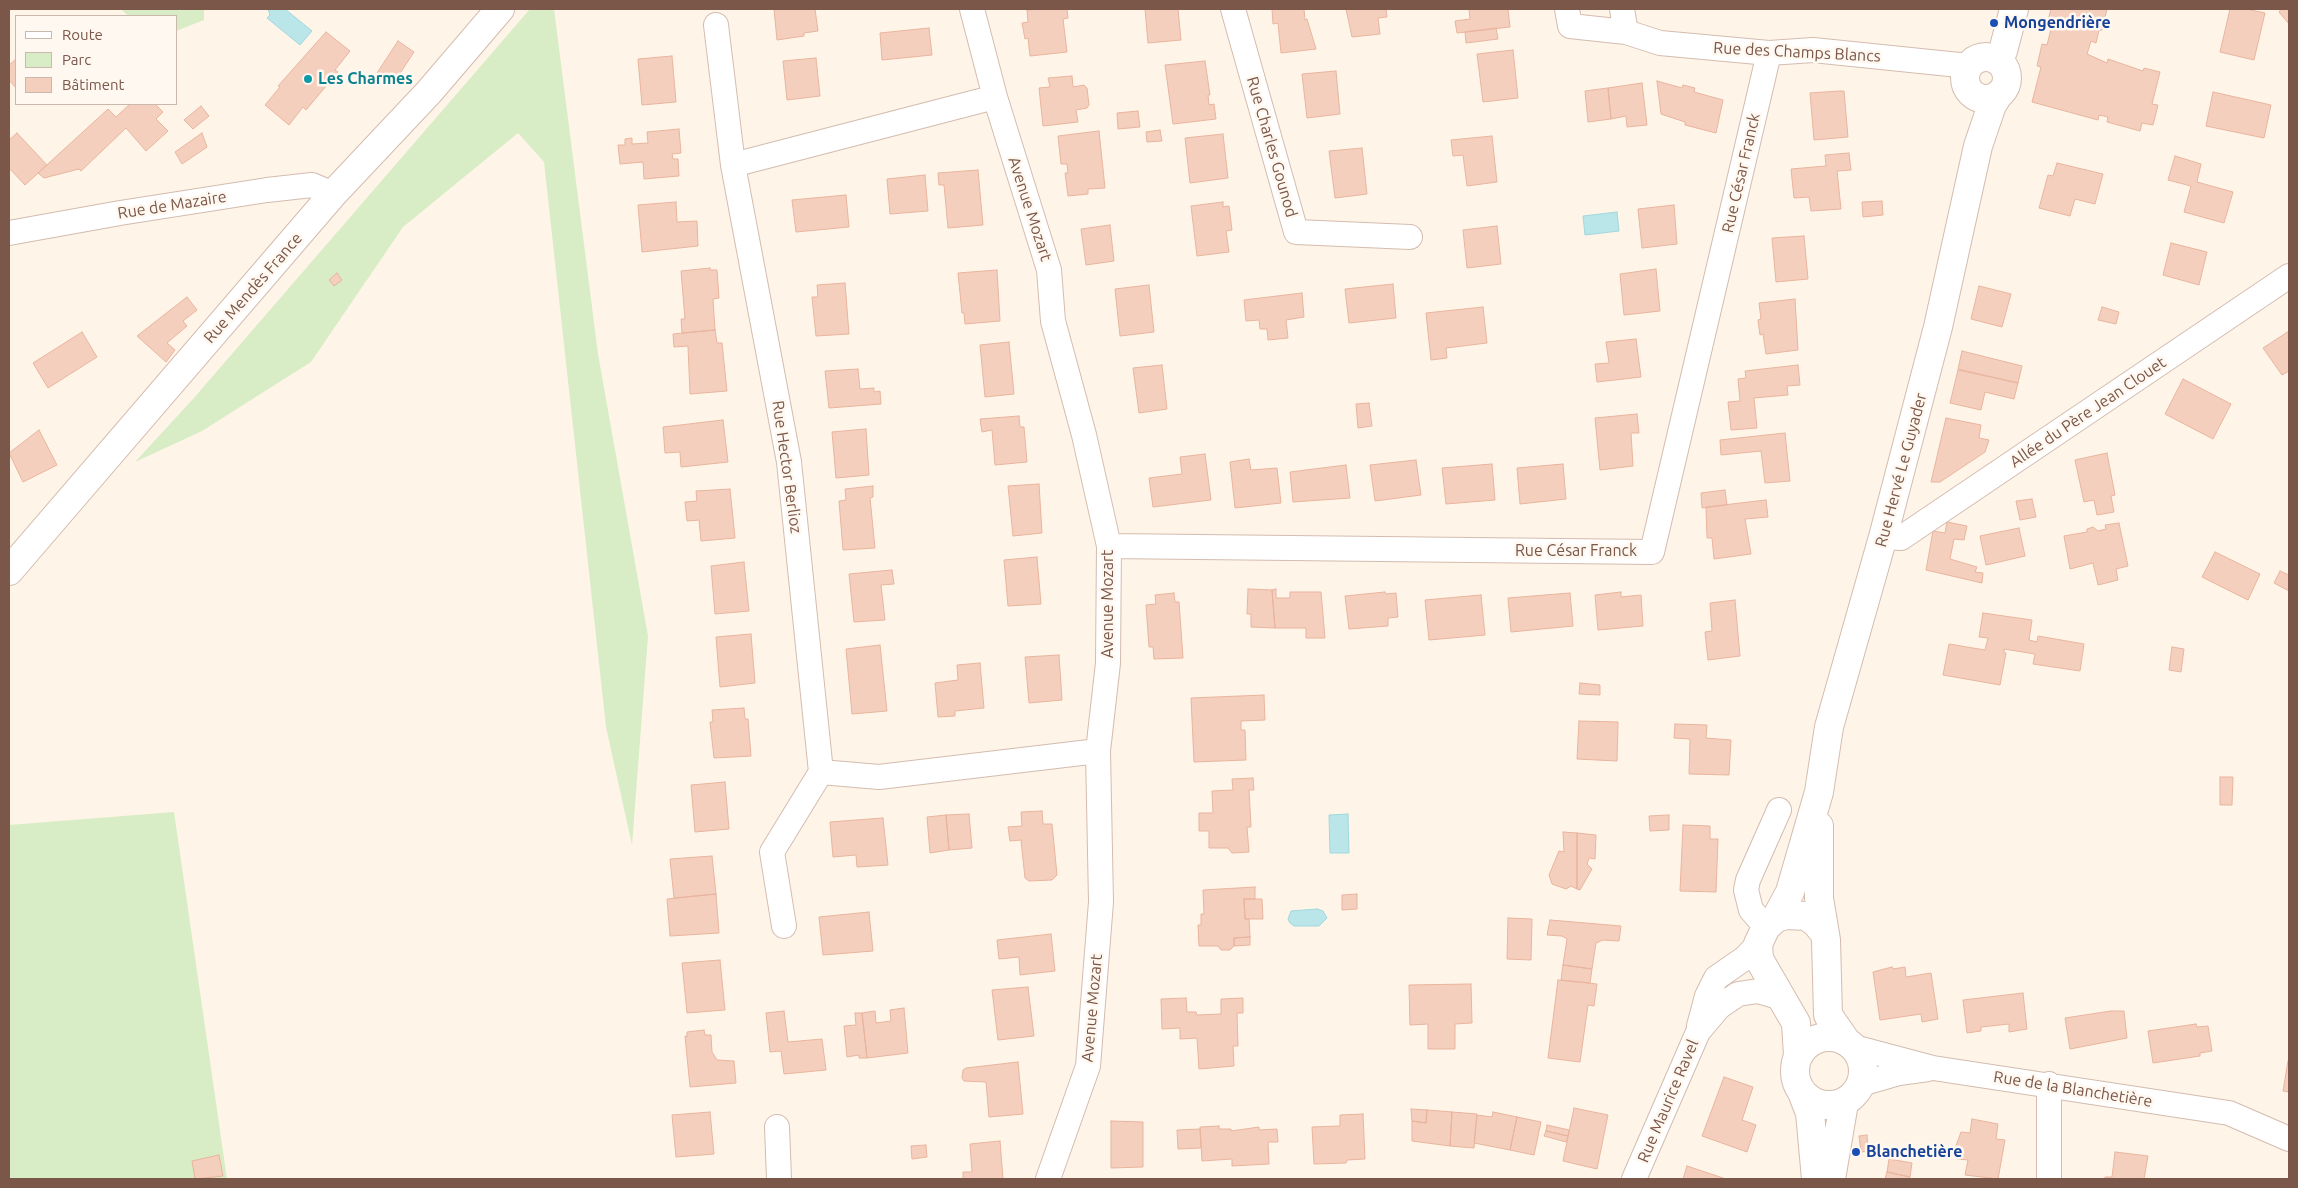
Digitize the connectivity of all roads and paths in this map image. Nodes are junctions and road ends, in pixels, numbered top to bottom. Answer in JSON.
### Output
{"nodes":[{"id":1,"x":500,"y":9,"type":"edge"},
{"id":2,"x":972,"y":9,"type":"edge"},
{"id":3,"x":1233,"y":9,"type":"edge"},
{"id":4,"x":1567,"y":9,"type":"edge"},
{"id":5,"x":2014,"y":9,"type":"edge"},
{"id":6,"x":1624,"y":20,"type":"edge"},
{"id":7,"x":716,"y":25,"type":"dead end"},
{"id":8,"x":1769,"y":53,"type":"junction"},
{"id":9,"x":1998,"y":60,"type":"junction"},
{"id":10,"x":1969,"y":66,"type":"junction"},
{"id":11,"x":1986,"y":94,"type":"junction"},
{"id":12,"x":994,"y":97,"type":"junction"},
{"id":13,"x":733,"y":165,"type":"junction"},
{"id":14,"x":333,"y":194,"type":"junction"},
{"id":15,"x":9,"y":233,"type":"edge"},
{"id":16,"x":1410,"y":237,"type":"dead end"},
{"id":17,"x":2289,"y":276,"type":"edge"},
{"id":18,"x":1884,"y":537,"type":"junction"},
{"id":19,"x":1109,"y":546,"type":"junction"},
{"id":20,"x":9,"y":571,"type":"edge"},
{"id":21,"x":1098,"y":751,"type":"junction"},
{"id":22,"x":820,"y":772,"type":"junction"},
{"id":23,"x":1819,"y":792,"type":"junction"},
{"id":24,"x":1779,"y":810,"type":"dead end"},
{"id":25,"x":784,"y":926,"type":"dead end"},
{"id":26,"x":1767,"y":930,"type":"junction"},
{"id":27,"x":1824,"y":933,"type":"junction"},
{"id":28,"x":1782,"y":998,"type":"junction"},
{"id":29,"x":1698,"y":1032,"type":"junction"},
{"id":30,"x":1850,"y":1044,"type":"junction"},
{"id":31,"x":1798,"y":1056,"type":"junction"},
{"id":32,"x":1933,"y":1068,"type":"junction"},
{"id":33,"x":2049,"y":1084,"type":"junction"},
{"id":34,"x":1853,"y":1093,"type":"junction"},
{"id":35,"x":1803,"y":1095,"type":"junction"},
{"id":36,"x":777,"y":1127,"type":"dead end"},
{"id":37,"x":2289,"y":1140,"type":"edge"},
{"id":38,"x":779,"y":1179,"type":"edge"},
{"id":39,"x":1048,"y":1179,"type":"edge"},
{"id":40,"x":1634,"y":1179,"type":"edge"},
{"id":41,"x":1816,"y":1179,"type":"edge"},
{"id":42,"x":1831,"y":1179,"type":"edge"},
{"id":43,"x":2049,"y":1179,"type":"edge"}],
"edges":[{"from":1,"to":14,"type":"street","name":"Rue Mendès France"},
{"from":2,"to":12,"type":"street","name":"Avenue Mozart"},
{"from":3,"to":16,"type":"street","name":"Rue Charles Gounod"},
{"from":4,"to":6,"type":"street","name":"Rue des Champs Blancs"},
{"from":5,"to":9,"type":"street"},
{"from":6,"to":8,"type":"street","name":"Rue des Champs Blancs"},
{"from":7,"to":13,"type":"street","name":"Rue Hector Berlioz"},
{"from":8,"to":10,"type":"street","name":"Rue des Champs Blancs"},
{"from":8,"to":19,"type":"street","name":"Rue César Franck"},
{"from":9,"to":10,"type":"street"},
{"from":9,"to":11,"type":"street"},
{"from":10,"to":11,"type":"street"},
{"from":11,"to":18,"type":"street","name":"Rue Hervé Le Guyader"},
{"from":12,"to":13,"type":"street"},
{"from":12,"to":19,"type":"street","name":"Avenue Mozart"},
{"from":13,"to":22,"type":"street","name":"Rue Hector Berlioz"},
{"from":14,"to":15,"type":"street","name":"Rue de Mazaire"},
{"from":14,"to":20,"type":"street","name":"Rue Mendès France"},
{"from":17,"to":18,"type":"street","name":"Allée du Père Jean Clouet"},
{"from":18,"to":23,"type":"street","name":"Rue Hervé Le Guyader"},
{"from":19,"to":21,"type":"street","name":"Avenue Mozart"},
{"from":21,"to":22,"type":"street"},
{"from":21,"to":39,"type":"street","name":"Avenue Mozart"},
{"from":22,"to":25,"type":"street"},
{"from":23,"to":26,"type":"street","name":"Rue Hervé Le Guyader"},
{"from":23,"to":27,"type":"street","name":"Rue Hervé Le Guyader"},
{"from":24,"to":26,"type":"street"},
{"from":26,"to":27,"type":"street"},
{"from":26,"to":28,"type":"street"},
{"from":26,"to":29,"type":"street"},
{"from":27,"to":30,"type":"street","name":"Rue Hervé Le Guyader"},
{"from":28,"to":29,"type":"street","name":"Rue Maurice Ravel"},
{"from":28,"to":31,"type":"street"},
{"from":29,"to":40,"type":"street","name":"Rue Maurice Ravel"},
{"from":30,"to":31,"type":"street"},
{"from":30,"to":32,"type":"street","name":"Rue de la Blanchetière"},
{"from":30,"to":34,"type":"street"},
{"from":31,"to":35,"type":"street"},
{"from":32,"to":33,"type":"street","name":"Rue de la Blanchetière"},
{"from":32,"to":34,"type":"street"},
{"from":33,"to":37,"type":"street","name":"Rue de la Blanchetière"},
{"from":33,"to":43,"type":"street"},
{"from":34,"to":35,"type":"street"},
{"from":34,"to":42,"type":"street"},
{"from":35,"to":41,"type":"street"},
{"from":36,"to":38,"type":"street"}]}
